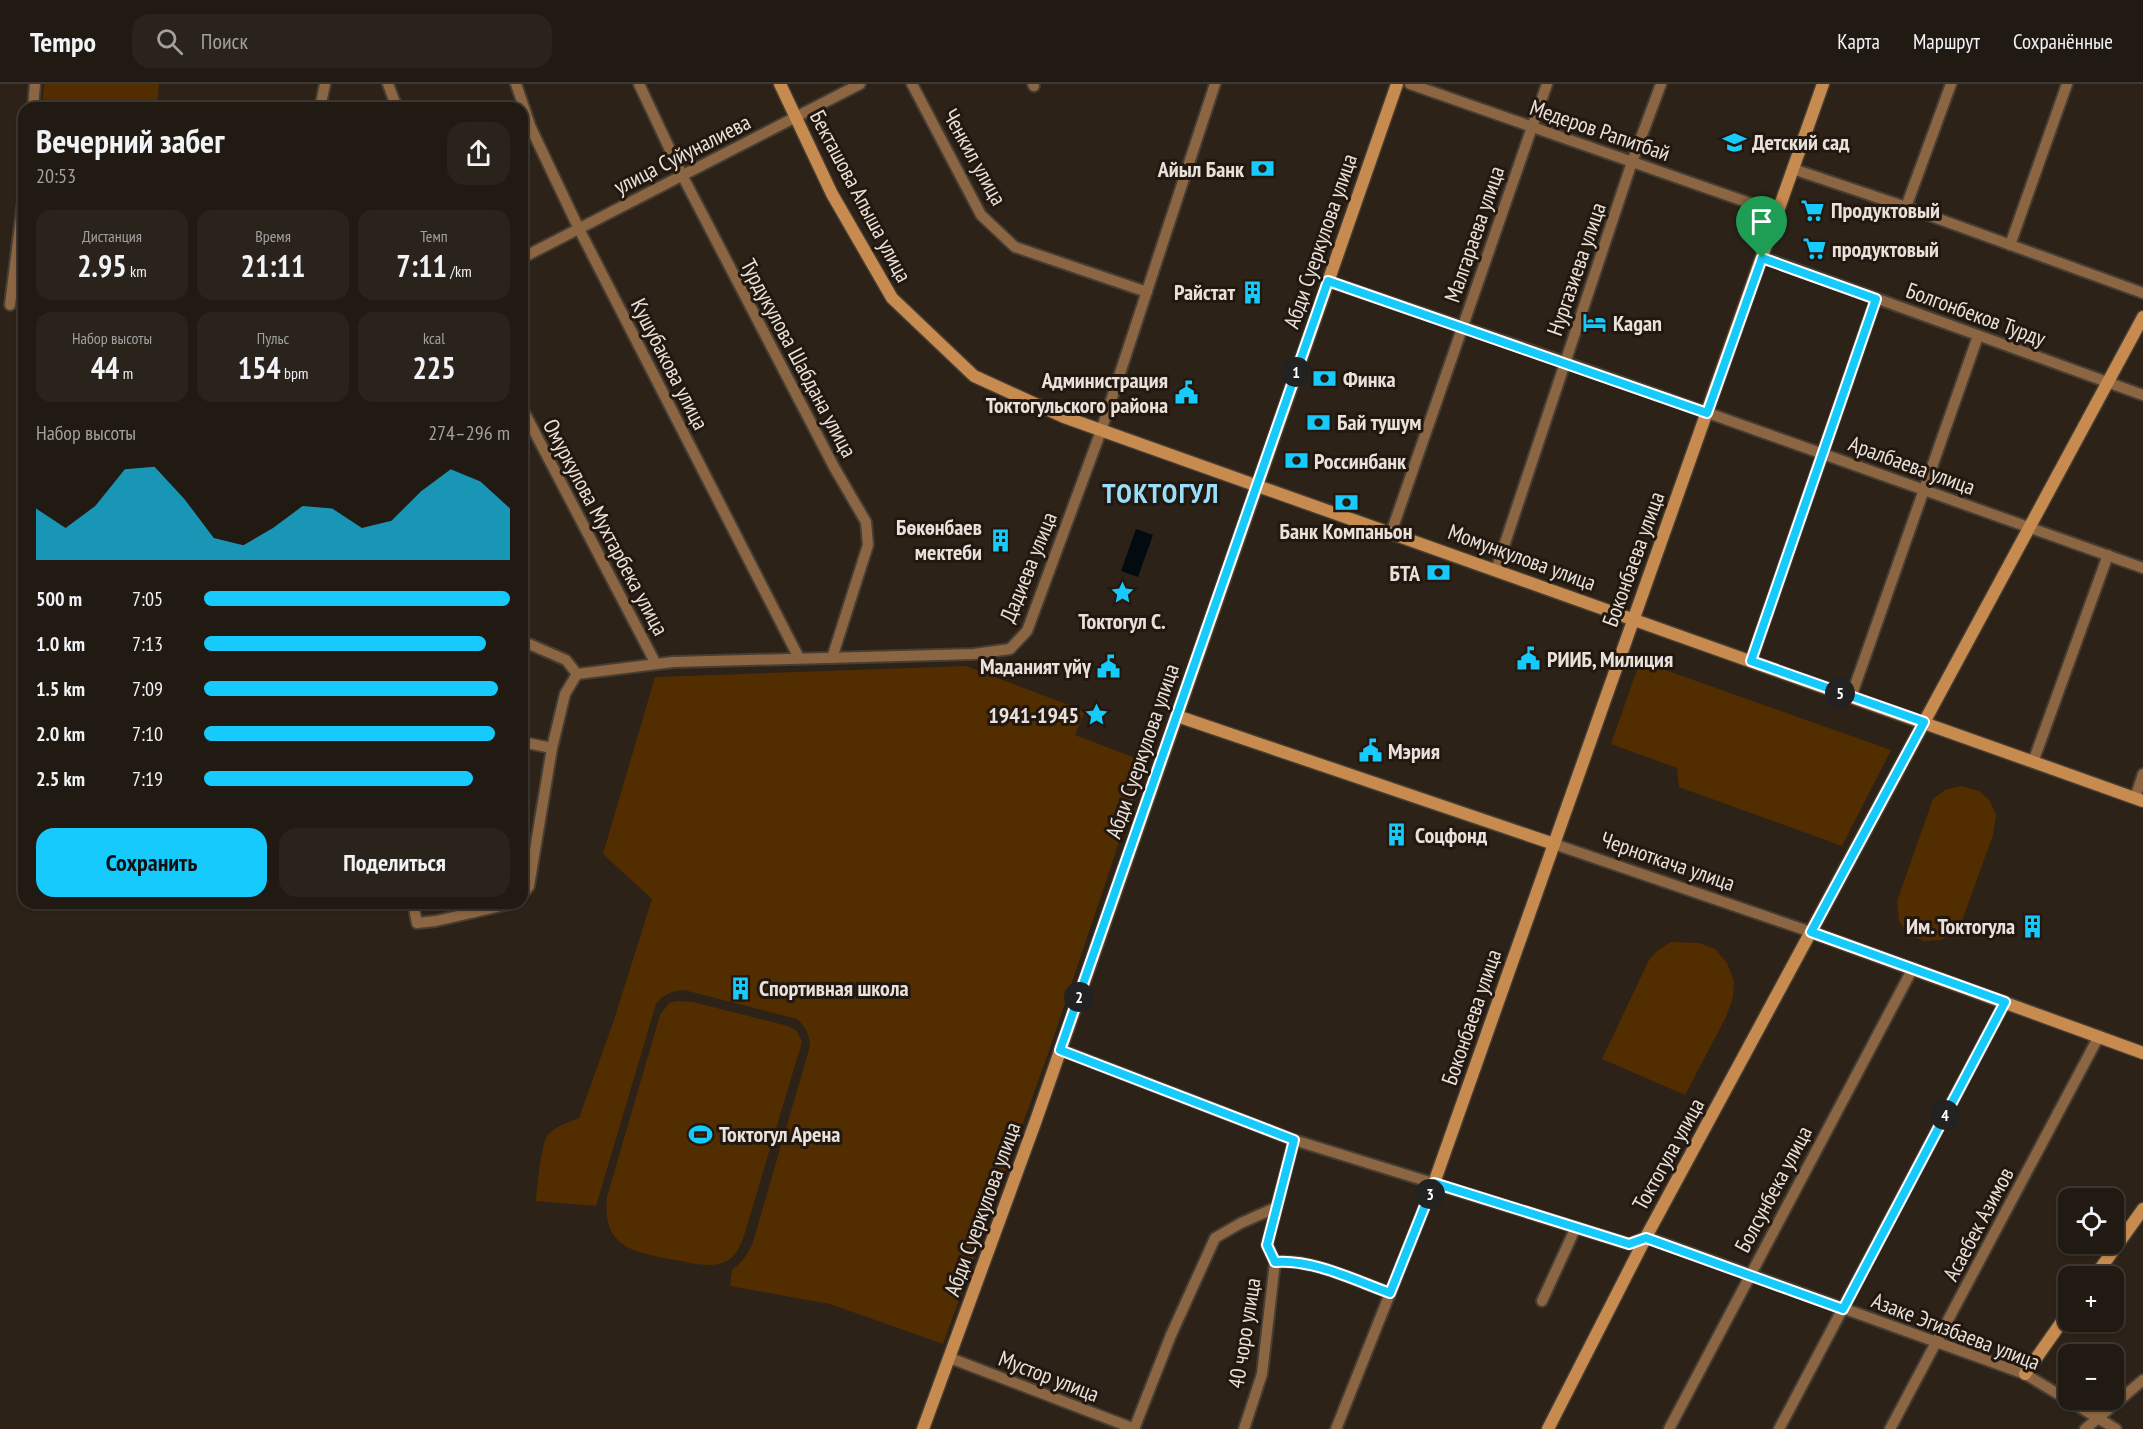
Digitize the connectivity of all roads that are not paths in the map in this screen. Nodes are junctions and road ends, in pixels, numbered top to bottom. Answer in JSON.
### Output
{"nodes":[{"id":1,"x":36,"y":84,"type":"edge"},
{"id":2,"x":325,"y":84,"type":"edge"},
{"id":3,"x":388,"y":84,"type":"edge"},
{"id":4,"x":516,"y":84,"type":"edge"},
{"id":5,"x":639,"y":84,"type":"edge"},
{"id":6,"x":780,"y":84,"type":"edge"},
{"id":7,"x":860,"y":84,"type":"edge"},
{"id":8,"x":912,"y":84,"type":"edge"},
{"id":9,"x":1215,"y":84,"type":"edge"},
{"id":10,"x":1397,"y":84,"type":"edge"},
{"id":11,"x":1410,"y":84,"type":"edge"},
{"id":12,"x":1547,"y":84,"type":"edge"},
{"id":13,"x":1661,"y":84,"type":"edge"},
{"id":14,"x":1823,"y":84,"type":"edge"},
{"id":15,"x":1951,"y":84,"type":"edge"},
{"id":16,"x":2067,"y":84,"type":"edge"},
{"id":17,"x":34,"y":102,"type":"edge"},
{"id":18,"x":321,"y":102,"type":"edge"},
{"id":19,"x":395,"y":102,"type":"edge"},
{"id":20,"x":522,"y":102,"type":"edge"},
{"id":21,"x":795,"y":117,"type":"junction"},
{"id":22,"x":528,"y":119,"type":"edge"},
{"id":23,"x":1532,"y":127,"type":"junction"},
{"id":24,"x":1632,"y":162,"type":"junction"},
{"id":25,"x":1794,"y":169,"type":"junction"},
{"id":26,"x":682,"y":176,"type":"junction"},
{"id":27,"x":1906,"y":207,"type":"junction"},
{"id":28,"x":1778,"y":213,"type":"junction"},
{"id":29,"x":579,"y":229,"type":"junction"},
{"id":30,"x":18,"y":242,"type":"edge"},
{"id":31,"x":2010,"y":244,"type":"junction"},
{"id":32,"x":528,"y":255,"type":"edge"},
{"id":33,"x":1762,"y":258,"type":"junction"},
{"id":34,"x":1328,"y":281,"type":"junction"},
{"id":35,"x":1147,"y":292,"type":"junction"},
{"id":36,"x":2143,"y":293,"type":"edge"},
{"id":37,"x":1876,"y":299,"type":"junction"},
{"id":38,"x":10,"y":305,"type":"dead end"},
{"id":39,"x":2143,"y":317,"type":"edge"},
{"id":40,"x":1463,"y":328,"type":"junction"},
{"id":41,"x":1978,"y":336,"type":"junction"},
{"id":42,"x":1564,"y":362,"type":"junction"},
{"id":43,"x":2108,"y":382,"type":"junction"},
{"id":44,"x":2143,"y":395,"type":"edge"},
{"id":45,"x":1707,"y":413,"type":"junction"},
{"id":46,"x":1064,"y":417,"type":"joint"},
{"id":47,"x":528,"y":419,"type":"edge"},
{"id":48,"x":1101,"y":431,"type":"junction"},
{"id":49,"x":1823,"y":454,"type":"junction"},
{"id":50,"x":1257,"y":486,"type":"junction"},
{"id":51,"x":1924,"y":490,"type":"junction"},
{"id":52,"x":2029,"y":528,"type":"junction"},
{"id":53,"x":1391,"y":533,"type":"junction"},
{"id":54,"x":2108,"y":555,"type":"junction"},
{"id":55,"x":2143,"y":568,"type":"edge"},
{"id":56,"x":1496,"y":570,"type":"junction"},
{"id":57,"x":1634,"y":619,"type":"junction"},
{"id":58,"x":528,"y":644,"type":"edge"},
{"id":59,"x":799,"y":658,"type":"junction"},
{"id":60,"x":832,"y":658,"type":"junction"},
{"id":61,"x":1751,"y":661,"type":"junction"},
{"id":62,"x":656,"y":664,"type":"junction"},
{"id":63,"x":577,"y":674,"type":"junction"},
{"id":64,"x":1851,"y":697,"type":"junction"},
{"id":65,"x":1177,"y":716,"type":"junction"},
{"id":66,"x":1924,"y":722,"type":"junction"},
{"id":67,"x":528,"y":743,"type":"edge"},
{"id":68,"x":552,"y":748,"type":"junction"},
{"id":69,"x":2033,"y":762,"type":"junction"},
{"id":70,"x":2143,"y":774,"type":"edge"},
{"id":71,"x":2139,"y":799,"type":"edge"},
{"id":72,"x":1554,"y":844,"type":"junction"},
{"id":73,"x":528,"y":887,"type":"edge"},
{"id":74,"x":414,"y":909,"type":"edge"},
{"id":75,"x":485,"y":909,"type":"edge"},
{"id":76,"x":1811,"y":932,"type":"junction"},
{"id":77,"x":1913,"y":968,"type":"junction"},
{"id":78,"x":2005,"y":1002,"type":"junction"},
{"id":79,"x":2099,"y":1036,"type":"junction"},
{"id":80,"x":1060,"y":1050,"type":"junction"},
{"id":81,"x":2143,"y":1053,"type":"edge"},
{"id":82,"x":1294,"y":1140,"type":"junction"},
{"id":83,"x":1434,"y":1183,"type":"junction"},
{"id":84,"x":1277,"y":1207,"type":"junction"},
{"id":85,"x":2143,"y":1209,"type":"edge"},
{"id":86,"x":1575,"y":1227,"type":"junction"},
{"id":87,"x":1646,"y":1238,"type":"junction"},
{"id":88,"x":1275,"y":1262,"type":"junction"},
{"id":89,"x":2102,"y":1266,"type":"edge"},
{"id":90,"x":1749,"y":1275,"type":"junction"},
{"id":91,"x":1390,"y":1293,"type":"junction"},
{"id":92,"x":1542,"y":1301,"type":"dead end"},
{"id":93,"x":1843,"y":1309,"type":"junction"},
{"id":94,"x":2058,"y":1327,"type":"edge"},
{"id":95,"x":1937,"y":1343,"type":"junction"},
{"id":96,"x":950,"y":1358,"type":"junction"},
{"id":97,"x":2025,"y":1374,"type":"junction"},
{"id":98,"x":2143,"y":1380,"type":"edge"},
{"id":99,"x":2097,"y":1418,"type":"junction"},
{"id":100,"x":923,"y":1429,"type":"edge"},
{"id":101,"x":1134,"y":1429,"type":"edge"},
{"id":102,"x":1244,"y":1429,"type":"edge"},
{"id":103,"x":1336,"y":1429,"type":"edge"},
{"id":104,"x":1548,"y":1429,"type":"edge"},
{"id":105,"x":1669,"y":1429,"type":"edge"},
{"id":106,"x":1779,"y":1429,"type":"edge"},
{"id":107,"x":1890,"y":1429,"type":"edge"},
{"id":108,"x":2085,"y":1429,"type":"edge"},
{"id":109,"x":2116,"y":1429,"type":"edge"}],
"edges":[{"from":1,"to":17,"type":"street"},
{"from":2,"to":18,"type":"street"},
{"from":3,"to":19,"type":"street"},
{"from":4,"to":20,"type":"street","name":"Кушубакова улица"},
{"from":5,"to":26,"type":"street","name":"Турдукулова Шабдана улица"},
{"from":6,"to":21,"type":"street","name":"Бекташова Апыша улица"},
{"from":7,"to":21,"type":"street","name":"улица Суйуналиева"},
{"from":8,"to":35,"type":"street","name":"Ченкил улица"},
{"from":9,"to":35,"type":"street","name":"Дадиева улица"},
{"from":10,"to":34,"type":"street","name":"Абди Суеркулова улица"},
{"from":11,"to":23,"type":"street","name":"Медеров Рапитбай"},
{"from":12,"to":23,"type":"street","name":"Малгараева улица"},
{"from":13,"to":24,"type":"street","name":"Нургазиева улица"},
{"from":14,"to":25,"type":"street","name":"Боконбаева улица"},
{"from":15,"to":27,"type":"street"},
{"from":16,"to":31,"type":"street"},
{"from":21,"to":26,"type":"street","name":"улица Суйуналиева"},
{"from":21,"to":46,"type":"street","name":"Бекташова Апыша улица"},
{"from":22,"to":29,"type":"street","name":"Кушубакова улица"},
{"from":23,"to":24,"type":"street","name":"Медеров Рапитбай"},
{"from":23,"to":40,"type":"street","name":"Малгараева улица"},
{"from":24,"to":28,"type":"street","name":"Медеров Рапитбай"},
{"from":24,"to":42,"type":"street","name":"Нургазиева улица"},
{"from":25,"to":27,"type":"street"},
{"from":25,"to":28,"type":"street","name":"Боконбаева улица"},
{"from":26,"to":29,"type":"street","name":"улица Суйуналиева"},
{"from":26,"to":60,"type":"street","name":"Турдукулова Шабдана улица"},
{"from":27,"to":31,"type":"street"},
{"from":28,"to":33,"type":"street","name":"Боконбаева улица"},
{"from":29,"to":32,"type":"street","name":"улица Суйуналиева"},
{"from":29,"to":59,"type":"street","name":"Кушубакова улица"},
{"from":30,"to":38,"type":"street"},
{"from":31,"to":36,"type":"street"},
{"from":33,"to":37,"type":"street","name":"Болгонбеков Турду"},
{"from":33,"to":45,"type":"street","name":"Боконбаева улица"},
{"from":34,"to":40,"type":"street","name":"Аралбаева улица"},
{"from":34,"to":50,"type":"street","name":"Абди Суеркулова улица"},
{"from":35,"to":48,"type":"street","name":"Дадиева улица"},
{"from":37,"to":41,"type":"street","name":"Болгонбеков Турду"},
{"from":37,"to":49,"type":"street"},
{"from":39,"to":43,"type":"street","name":"Токтогула улица"},
{"from":40,"to":42,"type":"street","name":"Аралбаева улица"},
{"from":40,"to":53,"type":"street","name":"Малгараева улица"},
{"from":41,"to":43,"type":"street","name":"Болгонбеков Турду"},
{"from":41,"to":51,"type":"street"},
{"from":42,"to":45,"type":"street","name":"Аралбаева улица"},
{"from":42,"to":56,"type":"street","name":"Нургазиева улица"},
{"from":43,"to":44,"type":"street","name":"Болгонбеков Турду"},
{"from":43,"to":52,"type":"street","name":"Токтогула улица"},
{"from":45,"to":49,"type":"street","name":"Аралбаева улица"},
{"from":45,"to":57,"type":"street","name":"Боконбаева улица"},
{"from":46,"to":48,"type":"street","name":"Момункулова улица"},
{"from":47,"to":62,"type":"street","name":"Омуркулова Мухтарбека улица"},
{"from":48,"to":50,"type":"street","name":"Момункулова улица"},
{"from":48,"to":60,"type":"street","name":"Дадиева улица"},
{"from":49,"to":51,"type":"street","name":"Аралбаева улица"},
{"from":49,"to":61,"type":"street"},
{"from":50,"to":53,"type":"street","name":"Момункулова улица"},
{"from":50,"to":65,"type":"street","name":"Абди Суеркулова улица"},
{"from":51,"to":52,"type":"street","name":"Аралбаева улица"},
{"from":51,"to":64,"type":"street"},
{"from":52,"to":54,"type":"street","name":"Аралбаева улица"},
{"from":52,"to":66,"type":"street","name":"Токтогула улица"},
{"from":53,"to":56,"type":"street","name":"Момункулова улица"},
{"from":54,"to":55,"type":"street","name":"Аралбаева улица"},
{"from":54,"to":69,"type":"street"},
{"from":56,"to":57,"type":"street","name":"Момункулова улица"},
{"from":57,"to":61,"type":"street","name":"Момункулова улица"},
{"from":57,"to":72,"type":"street","name":"Боконбаева улица"},
{"from":58,"to":63,"type":"street"},
{"from":59,"to":60,"type":"street","name":"Дадиева улица"},
{"from":59,"to":62,"type":"street","name":"Дадиева улица"},
{"from":61,"to":64,"type":"street","name":"Момункулова улица"},
{"from":62,"to":63,"type":"street","name":"Дадиева улица"},
{"from":63,"to":68,"type":"street"},
{"from":64,"to":66,"type":"street","name":"Момункулова улица"},
{"from":65,"to":72,"type":"street","name":"Черноткача улица"},
{"from":65,"to":80,"type":"street","name":"Абди Суеркулова улица"},
{"from":66,"to":69,"type":"street","name":"Момункулова улица"},
{"from":66,"to":76,"type":"street","name":"Токтогула улица"},
{"from":67,"to":68,"type":"street"},
{"from":68,"to":73,"type":"street"},
{"from":69,"to":71,"type":"street","name":"Момункулова улица"},
{"from":70,"to":71,"type":"street"},
{"from":72,"to":76,"type":"street","name":"Черноткача улица"},
{"from":72,"to":83,"type":"street","name":"Боконбаева улица"},
{"from":74,"to":75,"type":"street"},
{"from":76,"to":77,"type":"street","name":"Черноткача улица"},
{"from":76,"to":87,"type":"street","name":"Токтогула улица"},
{"from":77,"to":78,"type":"street","name":"Черноткача улица"},
{"from":77,"to":90,"type":"street","name":"Болсунбека улица"},
{"from":78,"to":79,"type":"street","name":"Черноткача улица"},
{"from":78,"to":93,"type":"street"},
{"from":79,"to":81,"type":"street","name":"Черноткача улица"},
{"from":79,"to":95,"type":"street","name":"Асаебек Азимов"},
{"from":80,"to":82,"type":"street","name":"Азаке Эгизбаева улица"},
{"from":80,"to":96,"type":"street","name":"Абди Суеркулова улица"},
{"from":82,"to":83,"type":"street","name":"Азаке Эгизбаева улица"},
{"from":82,"to":84,"type":"street","name":"40 чоро улица"},
{"from":83,"to":86,"type":"street","name":"Азаке Эгизбаева улица"},
{"from":83,"to":91,"type":"street"},
{"from":84,"to":88,"type":"street","name":"40 чоро улица"},
{"from":84,"to":101,"type":"street"},
{"from":85,"to":89,"type":"street"},
{"from":86,"to":87,"type":"street","name":"Азаке Эгизбаева улица"},
{"from":86,"to":92,"type":"street"},
{"from":87,"to":90,"type":"street","name":"Азаке Эгизбаева улица"},
{"from":87,"to":104,"type":"street","name":"Токтогула улица"},
{"from":88,"to":91,"type":"street"},
{"from":88,"to":102,"type":"street","name":"40 чоро улица"},
{"from":90,"to":93,"type":"street","name":"Азаке Эгизбаева улица"},
{"from":90,"to":105,"type":"street","name":"Болсунбека улица"},
{"from":91,"to":103,"type":"street"},
{"from":93,"to":95,"type":"street","name":"Азаке Эгизбаева улица"},
{"from":93,"to":106,"type":"street"},
{"from":94,"to":97,"type":"street"},
{"from":95,"to":97,"type":"street","name":"Азаке Эгизбаева улица"},
{"from":95,"to":107,"type":"street","name":"Асаебек Азимов"},
{"from":96,"to":100,"type":"street","name":"Абди Суеркулова улица"},
{"from":96,"to":101,"type":"street","name":"Мустор улица"},
{"from":97,"to":99,"type":"street","name":"Азаке Эгизбаева улица"},
{"from":98,"to":99,"type":"street"},
{"from":99,"to":108,"type":"street"},
{"from":99,"to":109,"type":"street","name":"Азаке Эгизбаева улица"}]}
